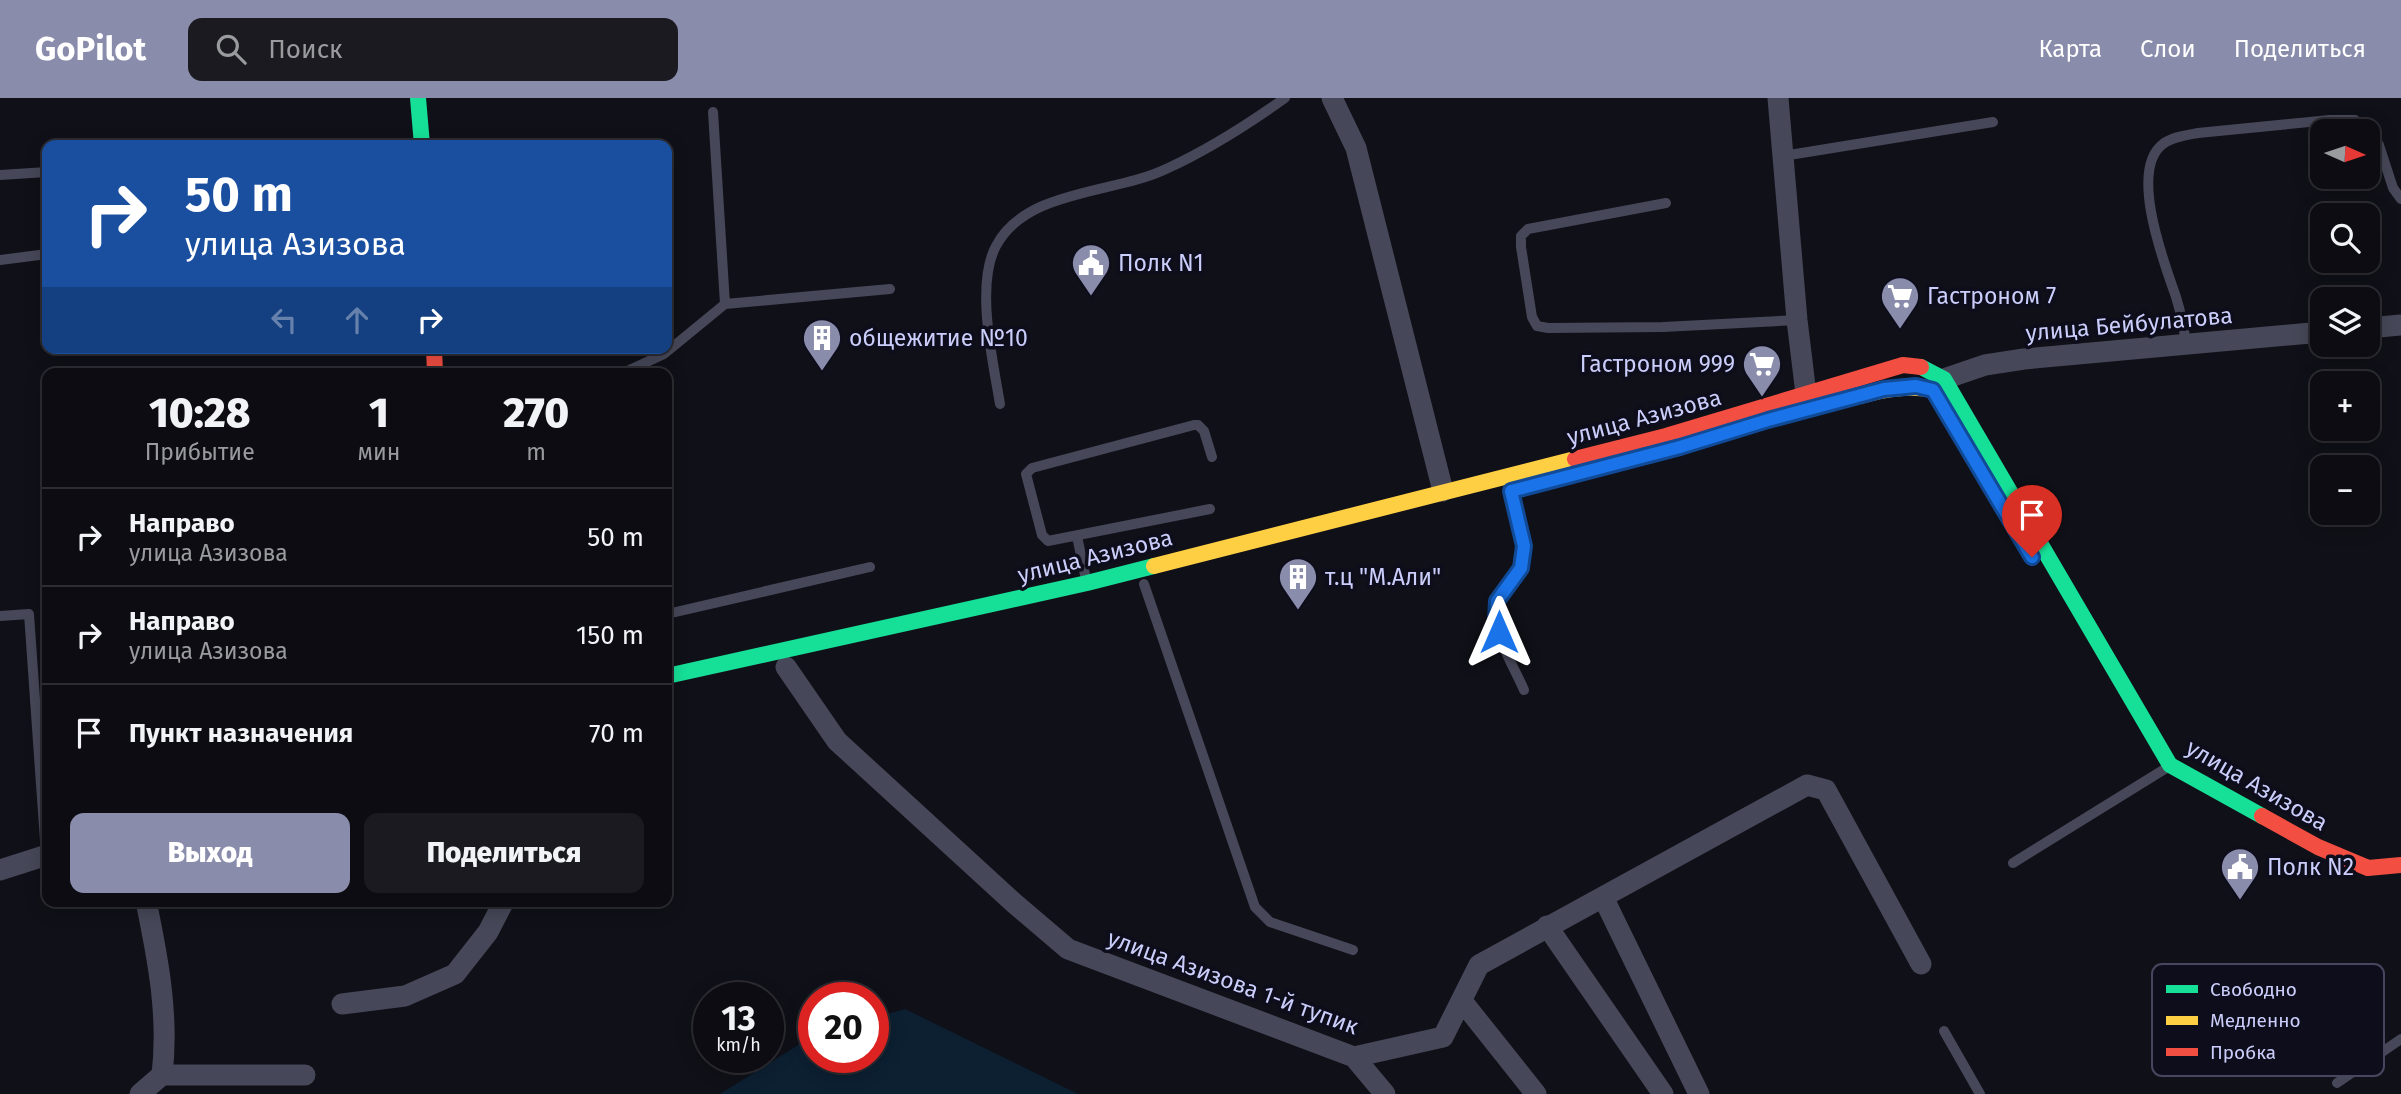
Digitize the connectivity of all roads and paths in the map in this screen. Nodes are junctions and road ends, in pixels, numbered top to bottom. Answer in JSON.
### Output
{"nodes":[{"id":1,"x":403,"y":98,"type":"edge"},
{"id":2,"x":418,"y":98,"type":"edge"},
{"id":3,"x":1285,"y":98,"type":"edge"},
{"id":4,"x":1332,"y":98,"type":"edge"},
{"id":5,"x":1778,"y":98,"type":"edge"},
{"id":6,"x":713,"y":112,"type":"dead end"},
{"id":7,"x":1993,"y":122,"type":"dead end"},
{"id":8,"x":406,"y":140,"type":"edge"},
{"id":9,"x":422,"y":140,"type":"edge"},
{"id":10,"x":1783,"y":156,"type":"junction"},
{"id":11,"x":42,"y":172,"type":"edge"},
{"id":12,"x":0,"y":175,"type":"edge"},
{"id":13,"x":2401,"y":199,"type":"edge"},
{"id":14,"x":1666,"y":203,"type":"dead end"},
{"id":15,"x":42,"y":255,"type":"edge"},
{"id":16,"x":0,"y":260,"type":"edge"},
{"id":17,"x":890,"y":289,"type":"dead end"},
{"id":18,"x":724,"y":304,"type":"junction"},
{"id":19,"x":1797,"y":320,"type":"junction"},
{"id":20,"x":2401,"y":325,"type":"edge"},
{"id":21,"x":2380,"y":327,"type":"edge"},
{"id":22,"x":2310,"y":333,"type":"edge"},
{"id":23,"x":2186,"y":345,"type":"junction"},
{"id":24,"x":672,"y":347,"type":"edge"},
{"id":25,"x":664,"y":354,"type":"edge"},
{"id":26,"x":634,"y":368,"type":"edge"},
{"id":27,"x":1944,"y":379,"type":"junction"},
{"id":28,"x":1806,"y":394,"type":"junction"},
{"id":29,"x":1000,"y":404,"type":"dead end"},
{"id":30,"x":1212,"y":457,"type":"dead end"},
{"id":31,"x":1443,"y":491,"type":"junction"},
{"id":32,"x":1511,"y":491,"type":"junction"},
{"id":33,"x":1210,"y":509,"type":"dead end"},
{"id":34,"x":1077,"y":536,"type":"junction"},
{"id":35,"x":870,"y":566,"type":"dead end"},
{"id":36,"x":1087,"y":583,"type":"junction"},
{"id":37,"x":1144,"y":584,"type":"junction"},
{"id":38,"x":672,"y":613,"type":"edge"},
{"id":39,"x":0,"y":616,"type":"edge"},
{"id":40,"x":852,"y":651,"type":"dead end"},
{"id":41,"x":786,"y":667,"type":"dead end"},
{"id":42,"x":672,"y":675,"type":"edge"},
{"id":43,"x":1524,"y":690,"type":"dead end"},
{"id":44,"x":2165,"y":768,"type":"junction"},
{"id":45,"x":42,"y":788,"type":"edge"},
{"id":46,"x":42,"y":857,"type":"edge"},
{"id":47,"x":2013,"y":863,"type":"dead end"},
{"id":48,"x":2401,"y":865,"type":"edge"},
{"id":49,"x":0,"y":870,"type":"edge"},
{"id":50,"x":2401,"y":879,"type":"edge"},
{"id":51,"x":1602,"y":897,"type":"junction"},
{"id":52,"x":147,"y":907,"type":"edge"},
{"id":53,"x":501,"y":907,"type":"edge"},
{"id":54,"x":1547,"y":926,"type":"junction"},
{"id":55,"x":1353,"y":950,"type":"dead end"},
{"id":56,"x":1921,"y":964,"type":"dead end"},
{"id":57,"x":1462,"y":1001,"type":"junction"},
{"id":58,"x":342,"y":1004,"type":"dead end"},
{"id":59,"x":1944,"y":1031,"type":"dead end"},
{"id":60,"x":2401,"y":1039,"type":"edge"},
{"id":61,"x":2384,"y":1051,"type":"edge"},
{"id":62,"x":1354,"y":1057,"type":"junction"},
{"id":63,"x":162,"y":1075,"type":"junction"},
{"id":64,"x":305,"y":1075,"type":"dead end"},
{"id":65,"x":2347,"y":1076,"type":"edge"},
{"id":66,"x":2337,"y":1083,"type":"dead end"},
{"id":67,"x":140,"y":1094,"type":"edge"},
{"id":68,"x":1385,"y":1094,"type":"edge"},
{"id":69,"x":1536,"y":1094,"type":"edge"},
{"id":70,"x":1663,"y":1094,"type":"edge"},
{"id":71,"x":1699,"y":1094,"type":"edge"},
{"id":72,"x":1980,"y":1094,"type":"edge"}],
"edges":[{"from":1,"to":8,"type":"main road"},
{"from":2,"to":9,"type":"main road"},
{"from":3,"to":29,"type":"lane"},
{"from":4,"to":31,"type":"street"},
{"from":5,"to":10,"type":"street"},
{"from":6,"to":18,"type":"lane"},
{"from":7,"to":10,"type":"lane"},
{"from":10,"to":19,"type":"street"},
{"from":11,"to":12,"type":"lane"},
{"from":13,"to":23,"type":"lane"},
{"from":14,"to":19,"type":"lane"},
{"from":15,"to":16,"type":"lane"},
{"from":17,"to":18,"type":"lane"},
{"from":18,"to":24,"type":"lane"},
{"from":19,"to":28,"type":"street"},
{"from":20,"to":21,"type":"street"},
{"from":22,"to":23,"type":"street","name":"улица Бейбулатова"},
{"from":23,"to":27,"type":"street","name":"улица Бейбулатова"},
{"from":25,"to":26,"type":"lane"},
{"from":27,"to":28,"type":"main road","name":"улица Азизова"},
{"from":27,"to":44,"type":"main road","name":"улица Азизова"},
{"from":28,"to":31,"type":"main road","name":"улица Азизова"},
{"from":30,"to":34,"type":"lane"},
{"from":31,"to":36,"type":"main road","name":"улица Азизова"},
{"from":32,"to":37,"type":"main road","name":"улица Азизова"},
{"from":32,"to":43,"type":"lane"},
{"from":32,"to":44,"type":"main road","name":"улица Азизова"},
{"from":33,"to":34,"type":"lane"},
{"from":34,"to":36,"type":"lane"},
{"from":35,"to":38,"type":"lane"},
{"from":36,"to":42,"type":"main road","name":"улица Азизова"},
{"from":37,"to":40,"type":"main road","name":"улица Азизова"},
{"from":37,"to":55,"type":"lane"},
{"from":39,"to":45,"type":"lane"},
{"from":41,"to":62,"type":"street","name":"улица Азизова 1-й тупик"},
{"from":44,"to":47,"type":"lane"},
{"from":44,"to":48,"type":"main road","name":"улица Азизова"},
{"from":44,"to":50,"type":"main road","name":"улица Азизова"},
{"from":46,"to":49,"type":"street"},
{"from":51,"to":54,"type":"street","name":"улица Азизова 1-й тупик"},
{"from":51,"to":56,"type":"street","name":"улица Азизова 1-й тупик"},
{"from":51,"to":71,"type":"street"},
{"from":52,"to":63,"type":"street"},
{"from":53,"to":58,"type":"street"},
{"from":54,"to":57,"type":"street","name":"улица Азизова 1-й тупик"},
{"from":54,"to":70,"type":"street"},
{"from":57,"to":62,"type":"street","name":"улица Азизова 1-й тупик"},
{"from":57,"to":69,"type":"street"},
{"from":59,"to":72,"type":"lane"},
{"from":60,"to":61,"type":"lane"},
{"from":62,"to":68,"type":"street"},
{"from":63,"to":64,"type":"street"},
{"from":63,"to":67,"type":"street"},
{"from":65,"to":66,"type":"lane"}]}
